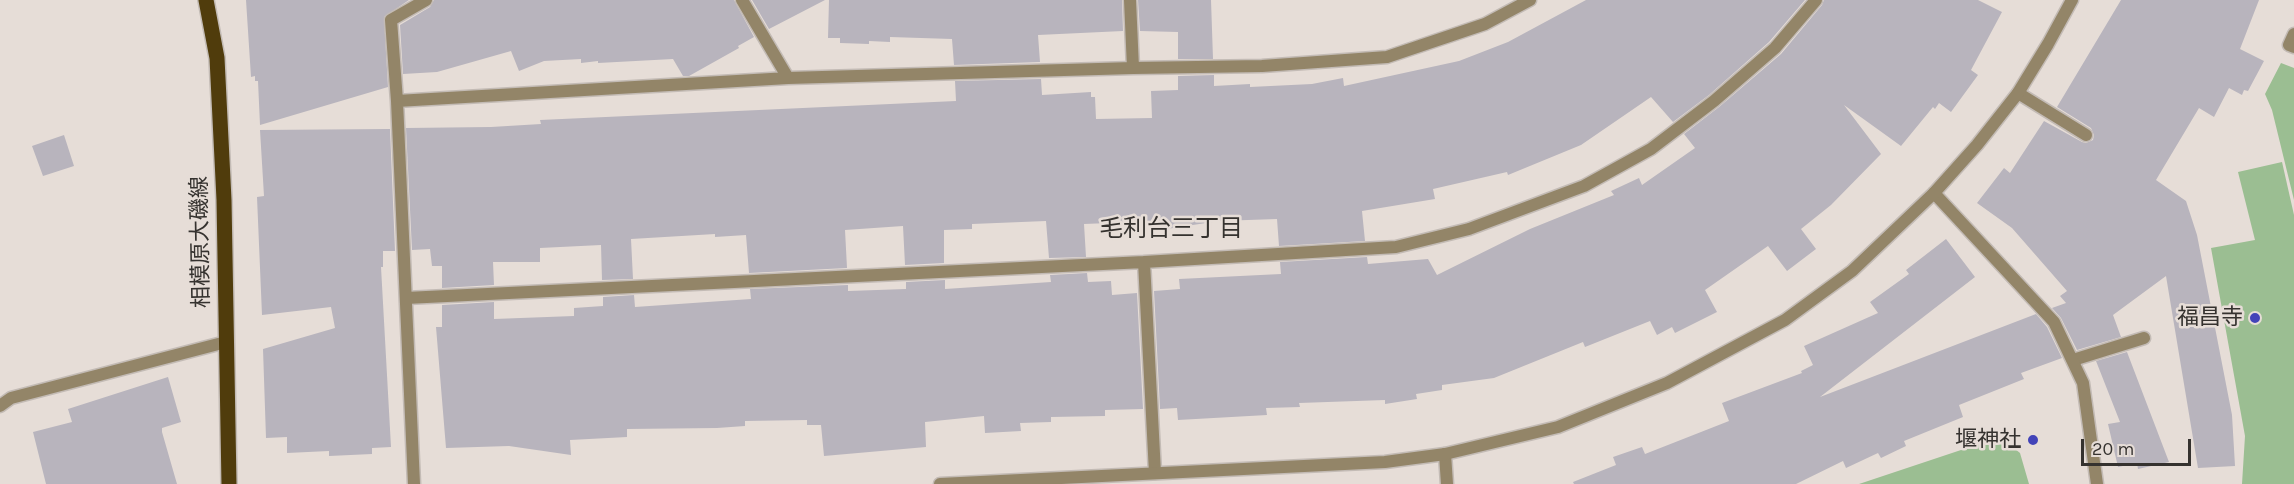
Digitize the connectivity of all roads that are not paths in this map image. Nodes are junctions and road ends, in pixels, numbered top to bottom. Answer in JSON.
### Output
{"nodes":[{"id":1,"x":206,"y":0,"type":"edge"},
{"id":2,"x":426,"y":0,"type":"edge"},
{"id":3,"x":742,"y":0,"type":"edge"},
{"id":4,"x":1130,"y":0,"type":"edge"},
{"id":5,"x":1530,"y":0,"type":"edge"},
{"id":6,"x":1816,"y":0,"type":"edge"},
{"id":7,"x":2072,"y":0,"type":"edge"},
{"id":8,"x":1133,"y":68,"type":"junction"},
{"id":9,"x":788,"y":78,"type":"junction"},
{"id":10,"x":2018,"y":93,"type":"junction"},
{"id":11,"x":397,"y":101,"type":"junction"},
{"id":12,"x":2086,"y":135,"type":"dead end"},
{"id":13,"x":1934,"y":193,"type":"junction"},
{"id":14,"x":1144,"y":262,"type":"junction"},
{"id":15,"x":406,"y":298,"type":"junction"},
{"id":16,"x":2144,"y":338,"type":"dead end"},
{"id":17,"x":226,"y":342,"type":"junction"},
{"id":18,"x":2073,"y":360,"type":"junction"},
{"id":19,"x":0,"y":406,"type":"edge"},
{"id":20,"x":1445,"y":454,"type":"junction"},
{"id":21,"x":1155,"y":472,"type":"junction"},
{"id":22,"x":229,"y":484,"type":"edge"},
{"id":23,"x":414,"y":484,"type":"edge"},
{"id":24,"x":940,"y":484,"type":"edge"},
{"id":25,"x":1447,"y":484,"type":"edge"},
{"id":26,"x":2097,"y":484,"type":"edge"}],
"edges":[{"from":1,"to":17,"type":"main road","name":"相模原大磯線"},
{"from":2,"to":11,"type":"street"},
{"from":3,"to":9,"type":"street"},
{"from":4,"to":8,"type":"street"},
{"from":5,"to":8,"type":"street"},
{"from":6,"to":14,"type":"street"},
{"from":7,"to":10,"type":"street"},
{"from":8,"to":9,"type":"street"},
{"from":9,"to":11,"type":"street"},
{"from":10,"to":12,"type":"street"},
{"from":10,"to":13,"type":"street"},
{"from":11,"to":15,"type":"street"},
{"from":13,"to":18,"type":"street"},
{"from":13,"to":20,"type":"street"},
{"from":14,"to":15,"type":"street"},
{"from":14,"to":21,"type":"street"},
{"from":15,"to":23,"type":"street"},
{"from":16,"to":18,"type":"street"},
{"from":17,"to":19,"type":"street"},
{"from":17,"to":22,"type":"main road","name":"相模原大磯線"},
{"from":18,"to":26,"type":"street"},
{"from":20,"to":21,"type":"street"},
{"from":20,"to":25,"type":"street"},
{"from":21,"to":24,"type":"street"}]}
